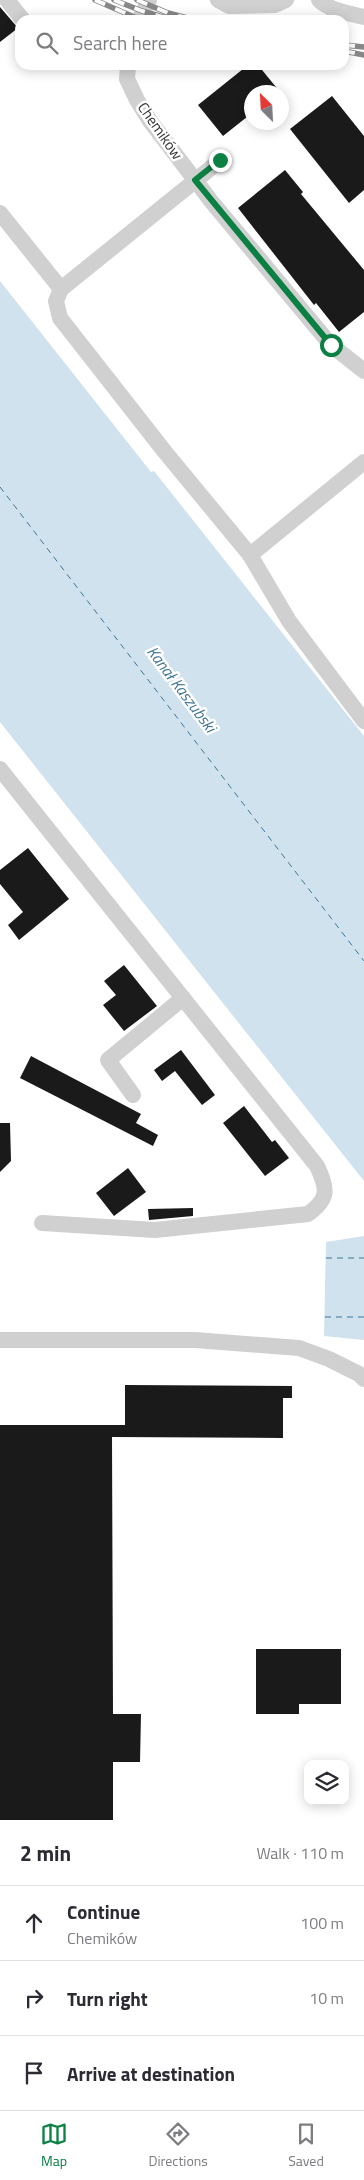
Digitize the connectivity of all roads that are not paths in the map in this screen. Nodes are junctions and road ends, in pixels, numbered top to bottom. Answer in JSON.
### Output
{"nodes":[{"id":1,"x":7,"y":0,"type":"edge"},
{"id":2,"x":149,"y":0,"type":"edge"},
{"id":3,"x":218,"y":0,"type":"edge"},
{"id":4,"x":286,"y":0,"type":"edge"},
{"id":5,"x":319,"y":0,"type":"edge"},
{"id":6,"x":19,"y":15,"type":"edge"},
{"id":7,"x":142,"y":15,"type":"edge"},
{"id":8,"x":364,"y":17,"type":"edge"},
{"id":9,"x":128,"y":70,"type":"edge"},
{"id":10,"x":222,"y":159,"type":"dead end"},
{"id":11,"x":195,"y":180,"type":"junction"},
{"id":12,"x":0,"y":213,"type":"edge"},
{"id":13,"x":62,"y":289,"type":"junction"},
{"id":14,"x":364,"y":371,"type":"edge"},
{"id":15,"x":364,"y":462,"type":"edge"},
{"id":16,"x":250,"y":555,"type":"junction"},
{"id":17,"x":364,"y":721,"type":"edge"},
{"id":18,"x":0,"y":769,"type":"edge"},
{"id":19,"x":183,"y":998,"type":"junction"},
{"id":20,"x":133,"y":1095,"type":"dead end"},
{"id":21,"x":42,"y":1223,"type":"dead end"},
{"id":22,"x":0,"y":1340,"type":"edge"},
{"id":23,"x":364,"y":1379,"type":"edge"}],
"edges":[{"from":1,"to":6,"type":"lane"},
{"from":2,"to":7,"type":"lane"},
{"from":3,"to":4,"type":"lane"},
{"from":5,"to":8,"type":"lane"},
{"from":9,"to":11,"type":"lane","name":"Chemików"},
{"from":10,"to":11,"type":"lane"},
{"from":11,"to":13,"type":"lane"},
{"from":11,"to":14,"type":"lane","name":"Chemików"},
{"from":12,"to":13,"type":"lane"},
{"from":13,"to":16,"type":"lane"},
{"from":15,"to":16,"type":"lane"},
{"from":16,"to":17,"type":"lane"},
{"from":18,"to":19,"type":"lane"},
{"from":19,"to":20,"type":"lane"},
{"from":19,"to":21,"type":"lane"},
{"from":22,"to":23,"type":"lane"}]}
